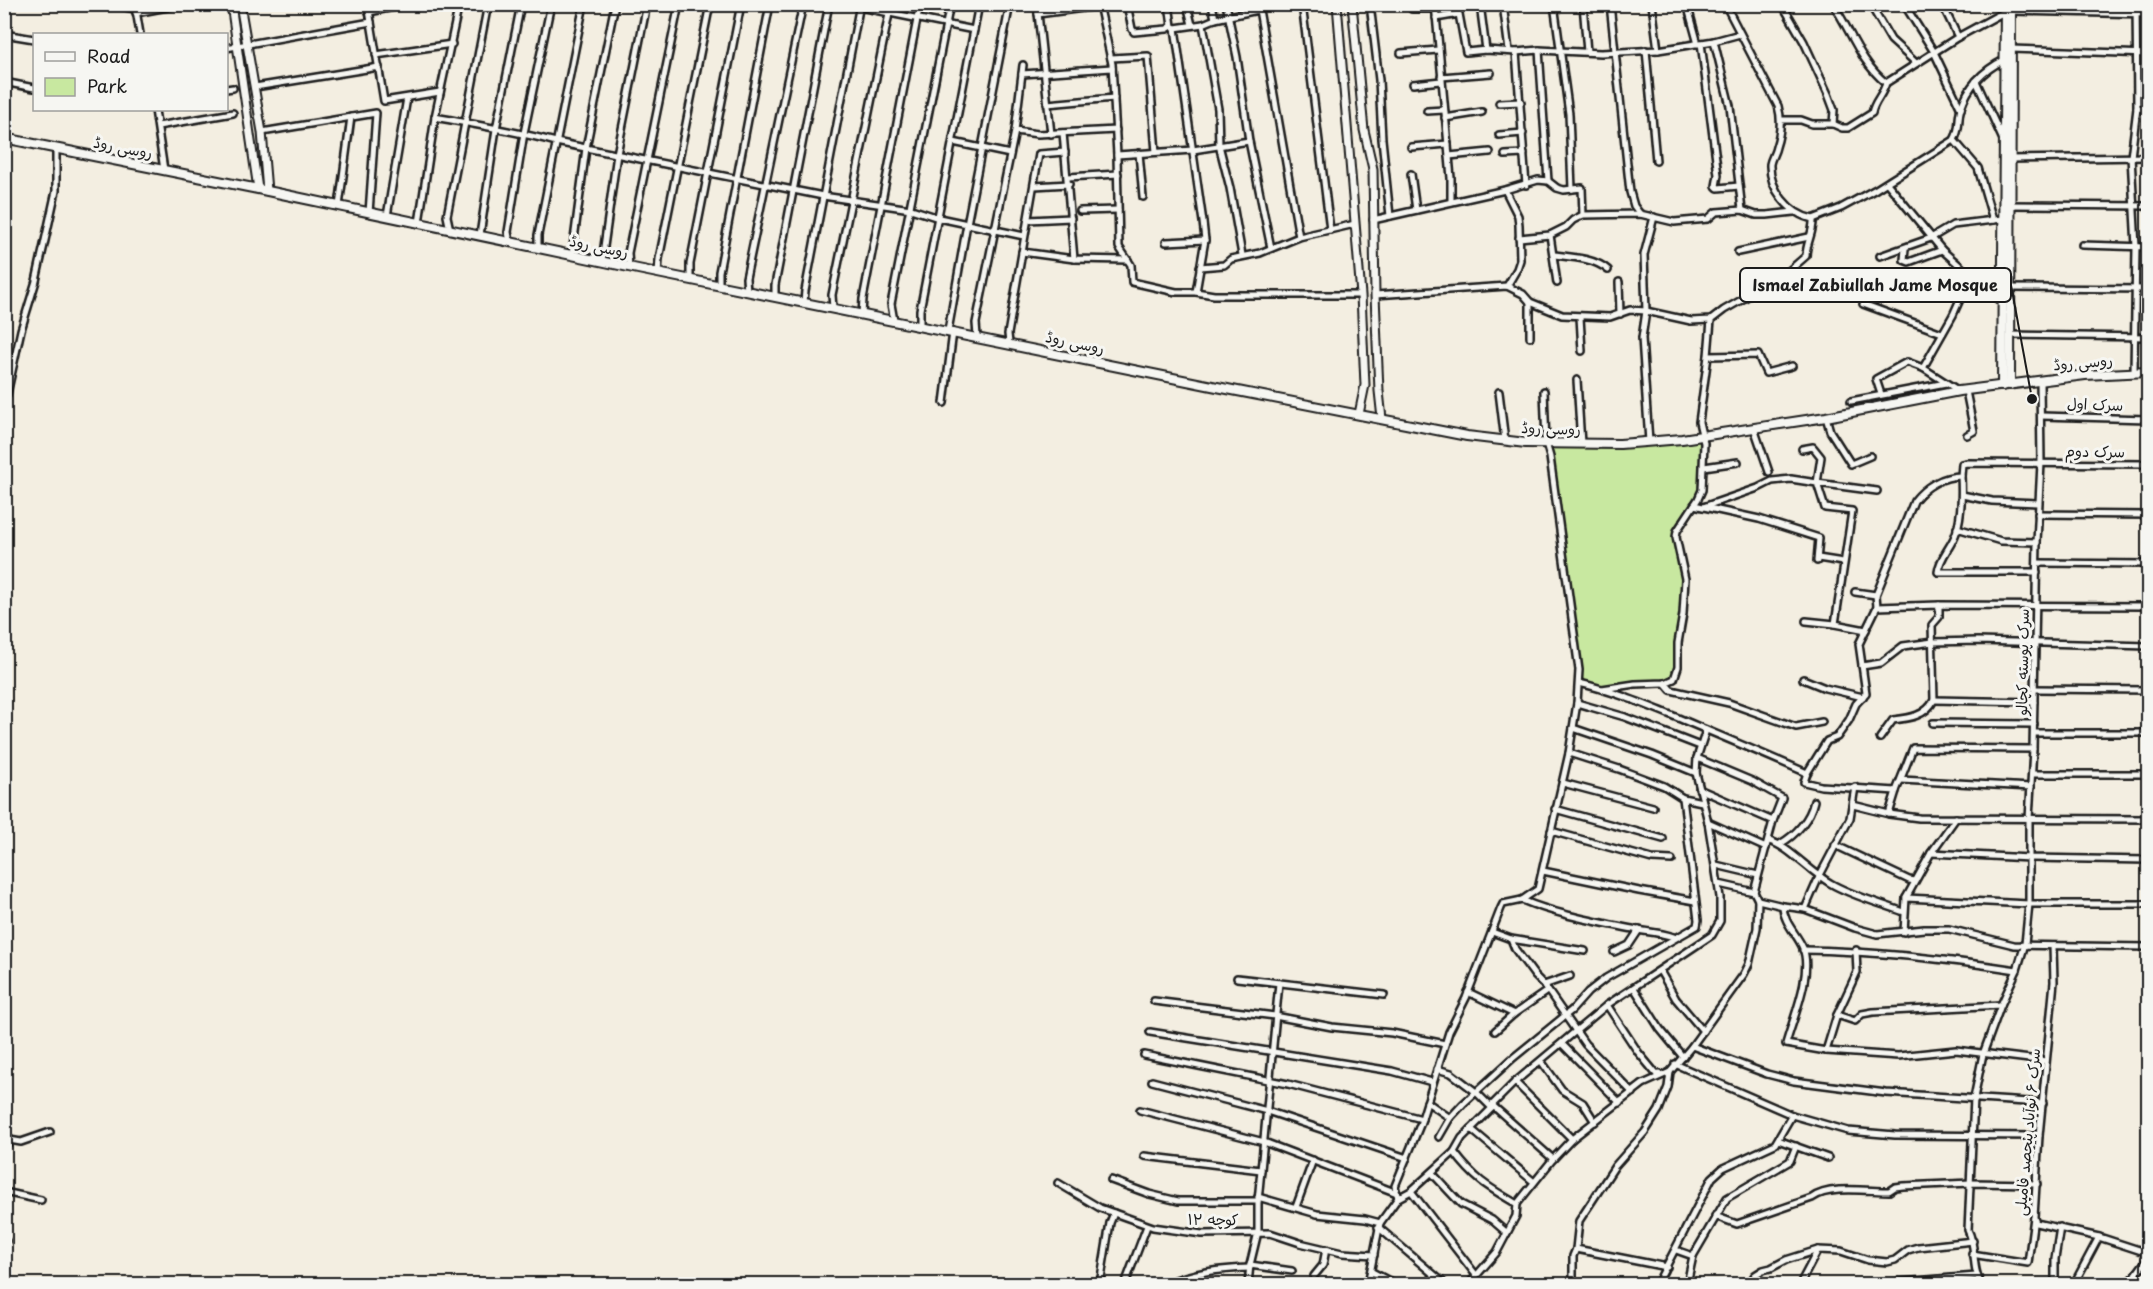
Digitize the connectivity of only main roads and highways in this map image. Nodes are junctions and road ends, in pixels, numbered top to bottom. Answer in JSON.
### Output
{"nodes":[{"id":1,"x":2008,"y":8,"type":"edge"},
{"id":2,"x":4,"y":138,"type":"edge"},
{"id":3,"x":2006,"y":141,"type":"junction"},
{"id":4,"x":2148,"y":372,"type":"edge"},
{"id":5,"x":2006,"y":385,"type":"junction"}],
"edges":[{"from":1,"to":3,"type":"main road"},
{"from":1,"to":3,"type":"main road"},
{"from":2,"to":5,"type":"main road","name":"روسی روڈ"},
{"from":3,"to":5,"type":"main road"},
{"from":3,"to":5,"type":"main road"},
{"from":4,"to":5,"type":"main road","name":"روسی روڈ"}]}
